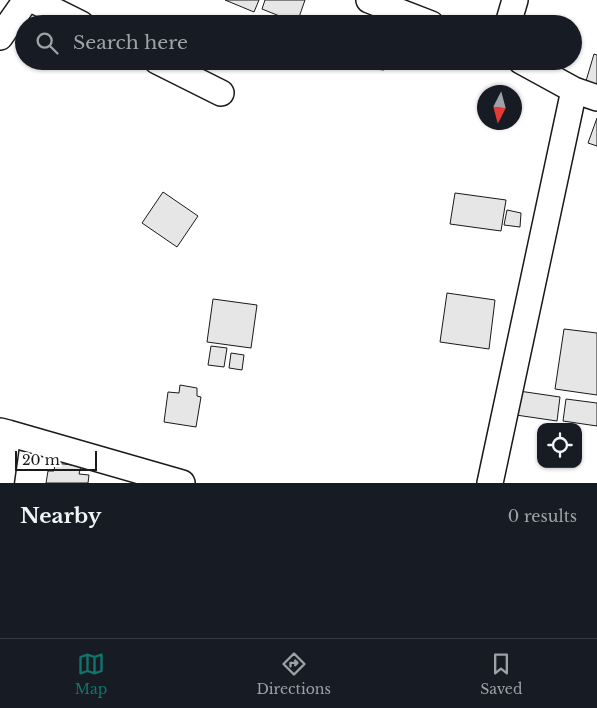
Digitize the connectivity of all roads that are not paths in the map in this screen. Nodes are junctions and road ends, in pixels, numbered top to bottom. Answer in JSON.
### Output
{"nodes":[{"id":1,"x":26,"y":0,"type":"edge"},
{"id":2,"x":33,"y":0,"type":"edge"},
{"id":3,"x":369,"y":0,"type":"edge"},
{"id":4,"x":515,"y":0,"type":"edge"},
{"id":5,"x":15,"y":15,"type":"edge"},
{"id":6,"x":63,"y":15,"type":"edge"},
{"id":7,"x":408,"y":15,"type":"edge"},
{"id":8,"x":511,"y":15,"type":"edge"},
{"id":9,"x":15,"y":16,"type":"edge"},
{"id":10,"x":0,"y":37,"type":"edge"},
{"id":11,"x":174,"y":70,"type":"edge"},
{"id":12,"x":538,"y":70,"type":"edge"},
{"id":13,"x":221,"y":94,"type":"dead end"},
{"id":14,"x":586,"y":94,"type":"edge"},
{"id":15,"x":4,"y":432,"type":"edge"},
{"id":16,"x":1,"y":483,"type":"edge"},
{"id":17,"x":182,"y":483,"type":"edge"},
{"id":18,"x":490,"y":483,"type":"edge"}],
"edges":[{"from":1,"to":5,"type":"street"},
{"from":2,"to":6,"type":"street"},
{"from":3,"to":7,"type":"street"},
{"from":4,"to":8,"type":"street"},
{"from":9,"to":10,"type":"street"},
{"from":11,"to":13,"type":"street"},
{"from":12,"to":14,"type":"street"},
{"from":14,"to":18,"type":"street"},
{"from":15,"to":16,"type":"street"},
{"from":15,"to":17,"type":"street"}]}
